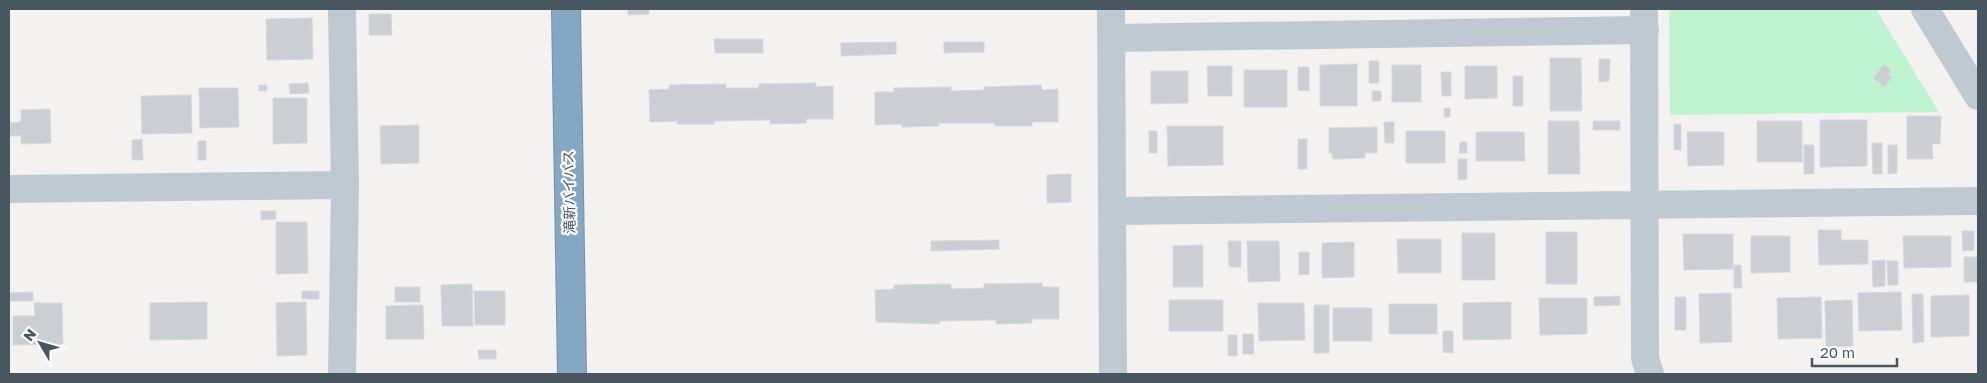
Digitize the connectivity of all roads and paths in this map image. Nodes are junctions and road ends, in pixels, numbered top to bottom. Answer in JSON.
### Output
{"nodes":[{"id":1,"x":342,"y":9,"type":"edge"},
{"id":2,"x":566,"y":9,"type":"edge"},
{"id":3,"x":1111,"y":9,"type":"edge"},
{"id":4,"x":1925,"y":9,"type":"edge"},
{"id":5,"x":1645,"y":19,"type":"edge"},
{"id":6,"x":1112,"y":38,"type":"junction"},
{"id":7,"x":1978,"y":96,"type":"edge"},
{"id":8,"x":345,"y":185,"type":"junction"},
{"id":9,"x":9,"y":188,"type":"edge"},
{"id":10,"x":1978,"y":201,"type":"edge"},
{"id":11,"x":1645,"y":205,"type":"junction"},
{"id":12,"x":1112,"y":211,"type":"junction"},
{"id":13,"x":342,"y":374,"type":"edge"},
{"id":14,"x":572,"y":374,"type":"edge"},
{"id":15,"x":1113,"y":374,"type":"edge"},
{"id":16,"x":1650,"y":374,"type":"edge"}],
"edges":[{"from":1,"to":8,"type":"street"},
{"from":2,"to":14,"type":"highway","name":"滝新バイパス"},
{"from":3,"to":6,"type":"street"},
{"from":4,"to":7,"type":"street"},
{"from":5,"to":6,"type":"street"},
{"from":5,"to":11,"type":"street"},
{"from":6,"to":12,"type":"street"},
{"from":8,"to":9,"type":"street"},
{"from":8,"to":13,"type":"street"},
{"from":10,"to":11,"type":"street"},
{"from":11,"to":12,"type":"street"},
{"from":11,"to":16,"type":"street"},
{"from":12,"to":15,"type":"street"}]}
